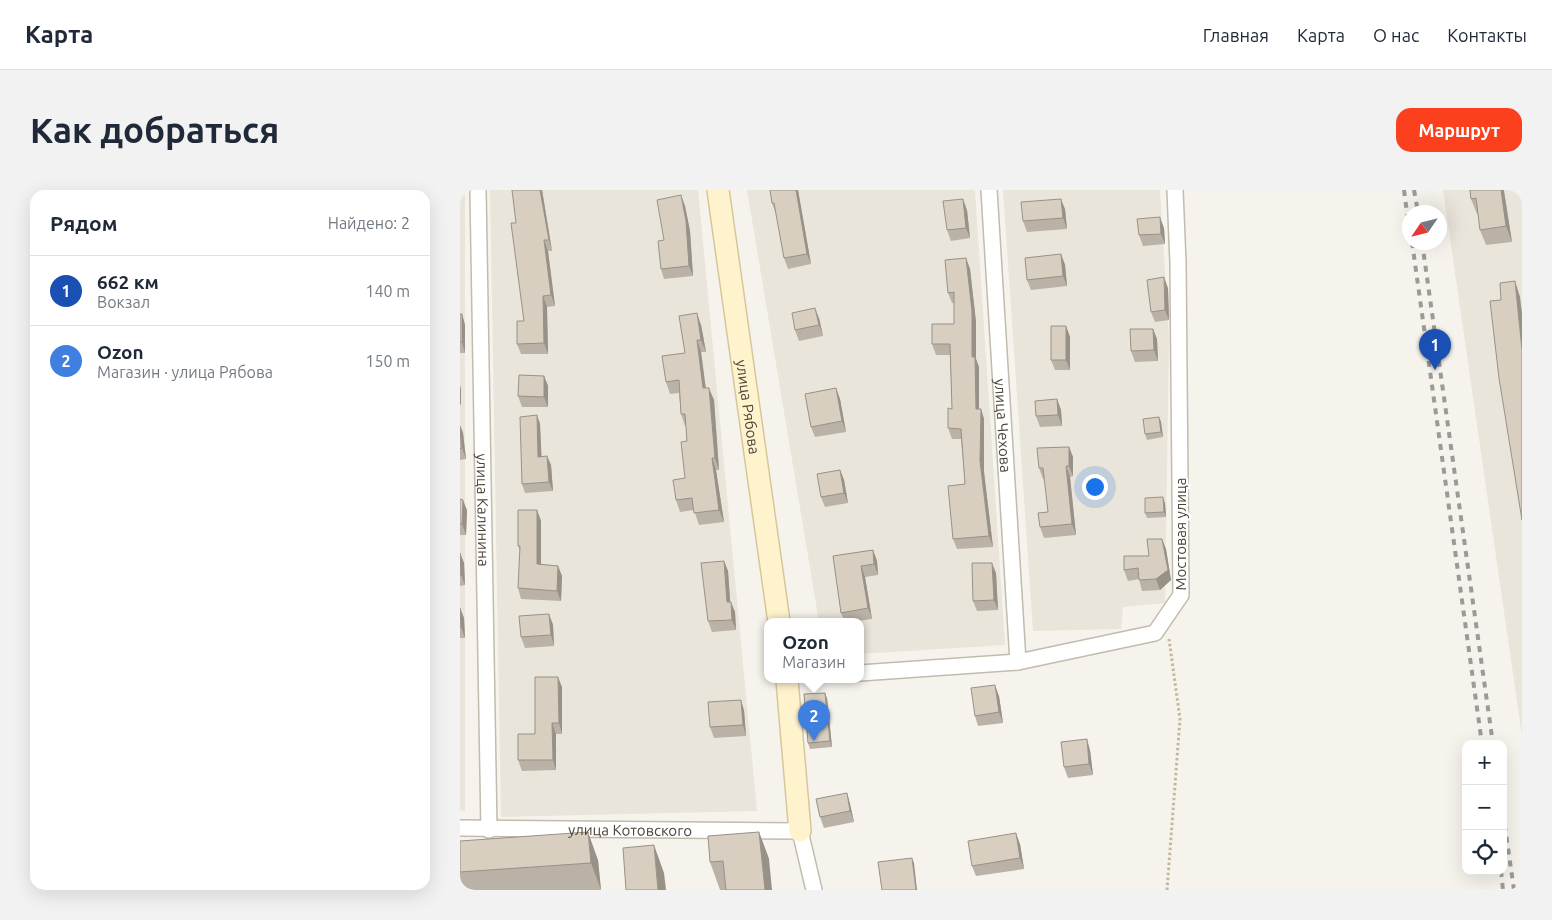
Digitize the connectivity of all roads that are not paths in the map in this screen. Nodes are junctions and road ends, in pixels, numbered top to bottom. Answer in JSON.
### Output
{"nodes":[{"id":1,"x":478,"y":190,"type":"edge"},
{"id":2,"x":718,"y":190,"type":"edge"},
{"id":3,"x":989,"y":190,"type":"edge"},
{"id":4,"x":1175,"y":190,"type":"edge"},
{"id":5,"x":778,"y":618,"type":"edge"},
{"id":6,"x":1018,"y":662,"type":"junction"},
{"id":7,"x":864,"y":673,"type":"edge"},
{"id":8,"x":787,"y":683,"type":"edge"},
{"id":9,"x":460,"y":828,"type":"edge"},
{"id":10,"x":489,"y":830,"type":"junction"},
{"id":11,"x":800,"y":831,"type":"junction"},
{"id":12,"x":814,"y":890,"type":"edge"}],
"edges":[{"from":1,"to":10,"type":"street","name":"улица Калинина"},
{"from":2,"to":5,"type":"street","name":"улица Рябова"},
{"from":3,"to":6,"type":"street","name":"улица Чехова"},
{"from":4,"to":6,"type":"street","name":"Мостовая улица"},
{"from":6,"to":7,"type":"street","name":"Мостовая улица"},
{"from":8,"to":11,"type":"street"},
{"from":9,"to":10,"type":"street","name":"улица Котовского"},
{"from":10,"to":11,"type":"street","name":"улица Котовского"},
{"from":11,"to":12,"type":"street"}]}
